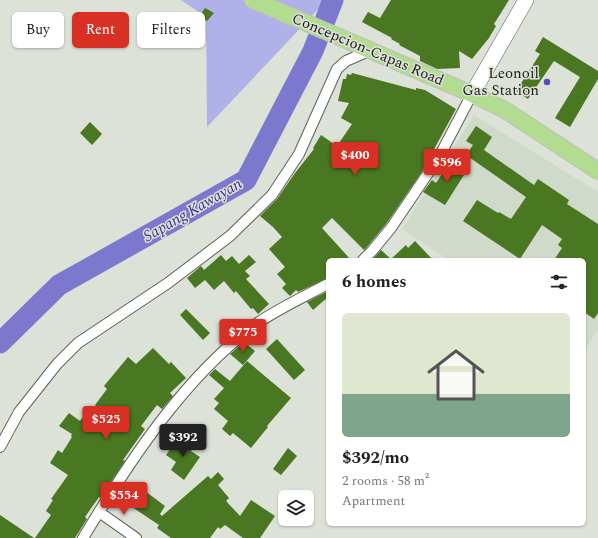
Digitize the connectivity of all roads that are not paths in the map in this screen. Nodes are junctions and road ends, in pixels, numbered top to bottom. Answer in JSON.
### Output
{"nodes":[{"id":1,"x":253,"y":0,"type":"edge"},
{"id":2,"x":526,"y":0,"type":"edge"},
{"id":3,"x":364,"y":47,"type":"junction"},
{"id":4,"x":472,"y":94,"type":"junction"},
{"id":5,"x":598,"y":171,"type":"edge"},
{"id":6,"x":365,"y":258,"type":"edge"},
{"id":7,"x":326,"y":285,"type":"edge"},
{"id":8,"x":0,"y":447,"type":"edge"},
{"id":9,"x":99,"y":512,"type":"junction"},
{"id":10,"x":83,"y":538,"type":"edge"},
{"id":11,"x":136,"y":538,"type":"edge"}],
"edges":[{"from":1,"to":3,"type":"main road","name":"Concepcion-Capas Road"},
{"from":2,"to":4,"type":"main road"},
{"from":3,"to":4,"type":"main road","name":"Concepcion-Capas Road"},
{"from":3,"to":8,"type":"street"},
{"from":4,"to":5,"type":"main road","name":"Concepcion-Capas Road"},
{"from":4,"to":6,"type":"street"},
{"from":7,"to":9,"type":"street"},
{"from":9,"to":10,"type":"street"},
{"from":9,"to":11,"type":"street"}]}
